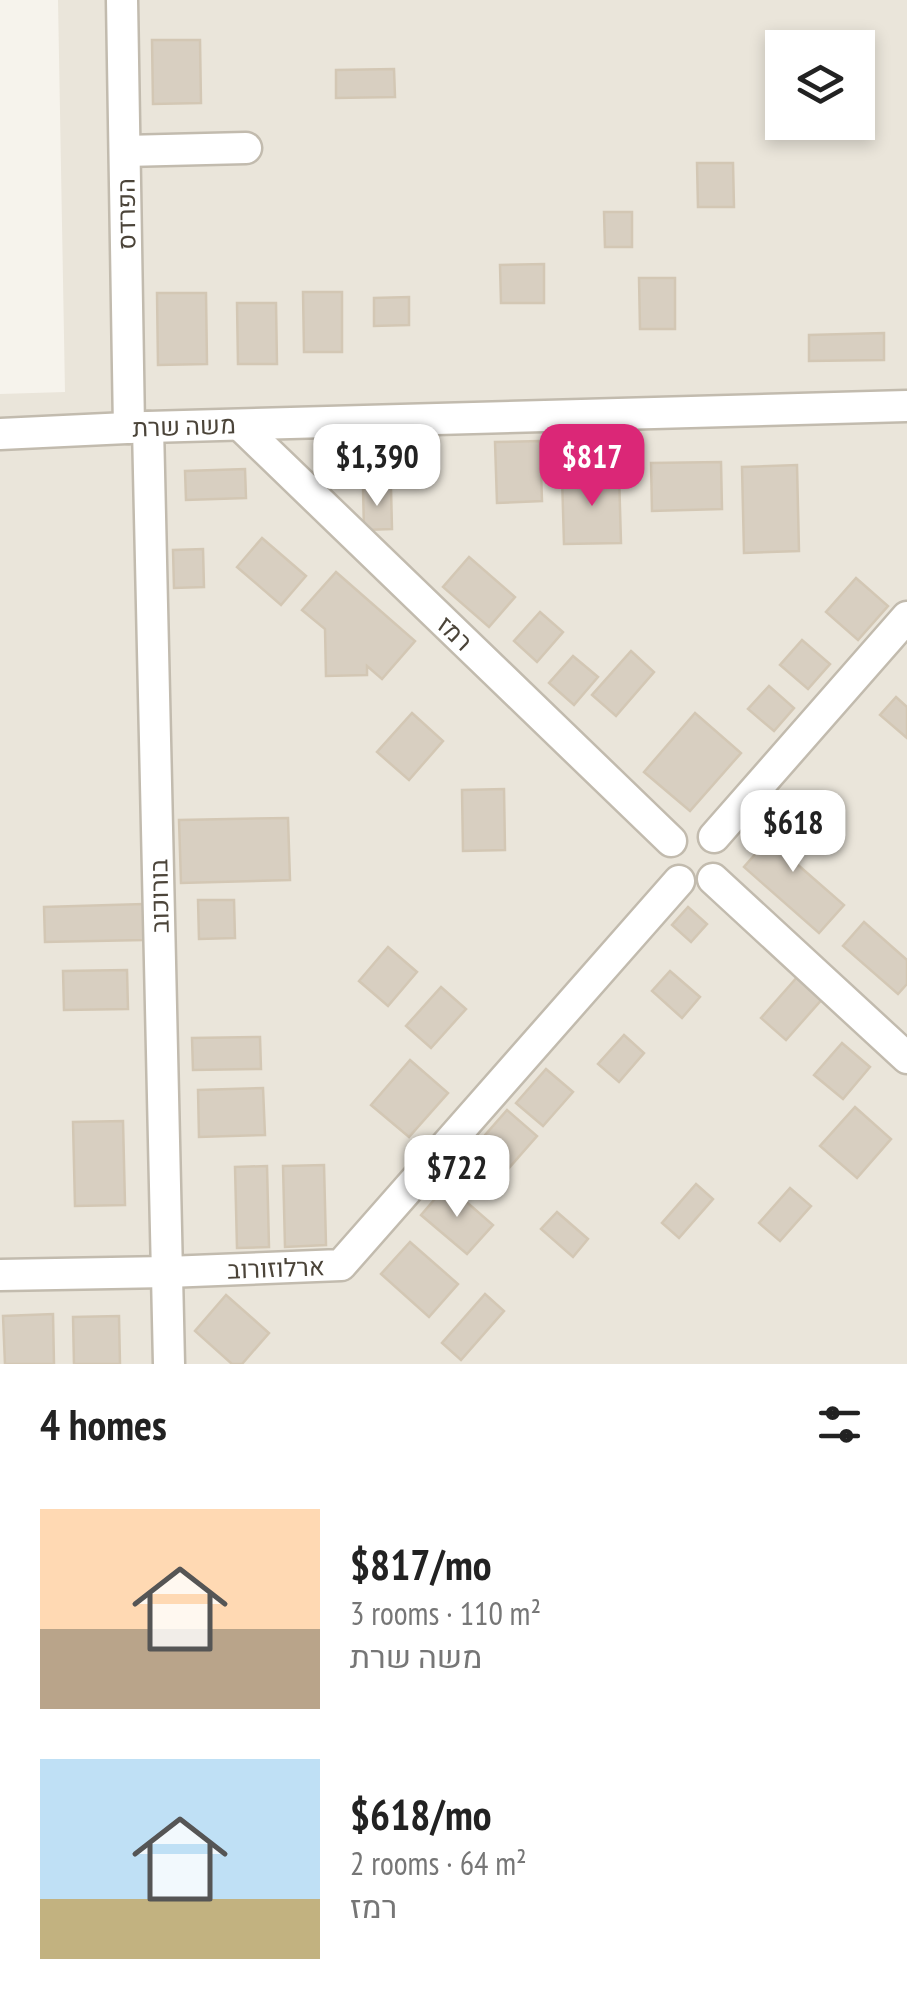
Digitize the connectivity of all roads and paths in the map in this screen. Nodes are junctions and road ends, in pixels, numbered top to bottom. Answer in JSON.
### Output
{"nodes":[{"id":1,"x":122,"y":0,"type":"edge"},
{"id":2,"x":246,"y":148,"type":"dead end"},
{"id":3,"x":125,"y":151,"type":"junction"},
{"id":4,"x":907,"y":406,"type":"edge"},
{"id":5,"x":240,"y":425,"type":"junction"},
{"id":6,"x":139,"y":428,"type":"junction"},
{"id":7,"x":0,"y":434,"type":"edge"},
{"id":8,"x":907,"y":617,"type":"edge"},
{"id":9,"x":714,"y":836,"type":"junction"},
{"id":10,"x":671,"y":841,"type":"junction"},
{"id":11,"x":713,"y":879,"type":"junction"},
{"id":12,"x":678,"y":882,"type":"junction"},
{"id":13,"x":907,"y":1058,"type":"edge"},
{"id":14,"x":167,"y":1272,"type":"junction"},
{"id":15,"x":0,"y":1275,"type":"edge"},
{"id":16,"x":169,"y":1364,"type":"edge"}],
"edges":[{"from":1,"to":3,"type":"street","name":"הפרדס"},
{"from":2,"to":3,"type":"street"},
{"from":3,"to":6,"type":"street","name":"הפרדס"},
{"from":4,"to":5,"type":"street","name":"משה שרת"},
{"from":5,"to":6,"type":"street","name":"משה שרת"},
{"from":5,"to":10,"type":"street","name":"רמז"},
{"from":6,"to":7,"type":"street","name":"משה שרת"},
{"from":6,"to":14,"type":"street","name":"בורוכוב"},
{"from":8,"to":9,"type":"street"},
{"from":9,"to":10,"type":"street"},
{"from":9,"to":11,"type":"street"},
{"from":10,"to":12,"type":"street"},
{"from":11,"to":12,"type":"street"},
{"from":11,"to":13,"type":"street"},
{"from":12,"to":14,"type":"street","name":"ארלוזורוב"},
{"from":14,"to":15,"type":"street","name":"ארלוזורוב"},
{"from":14,"to":16,"type":"street","name":"בורוכוב"}]}
